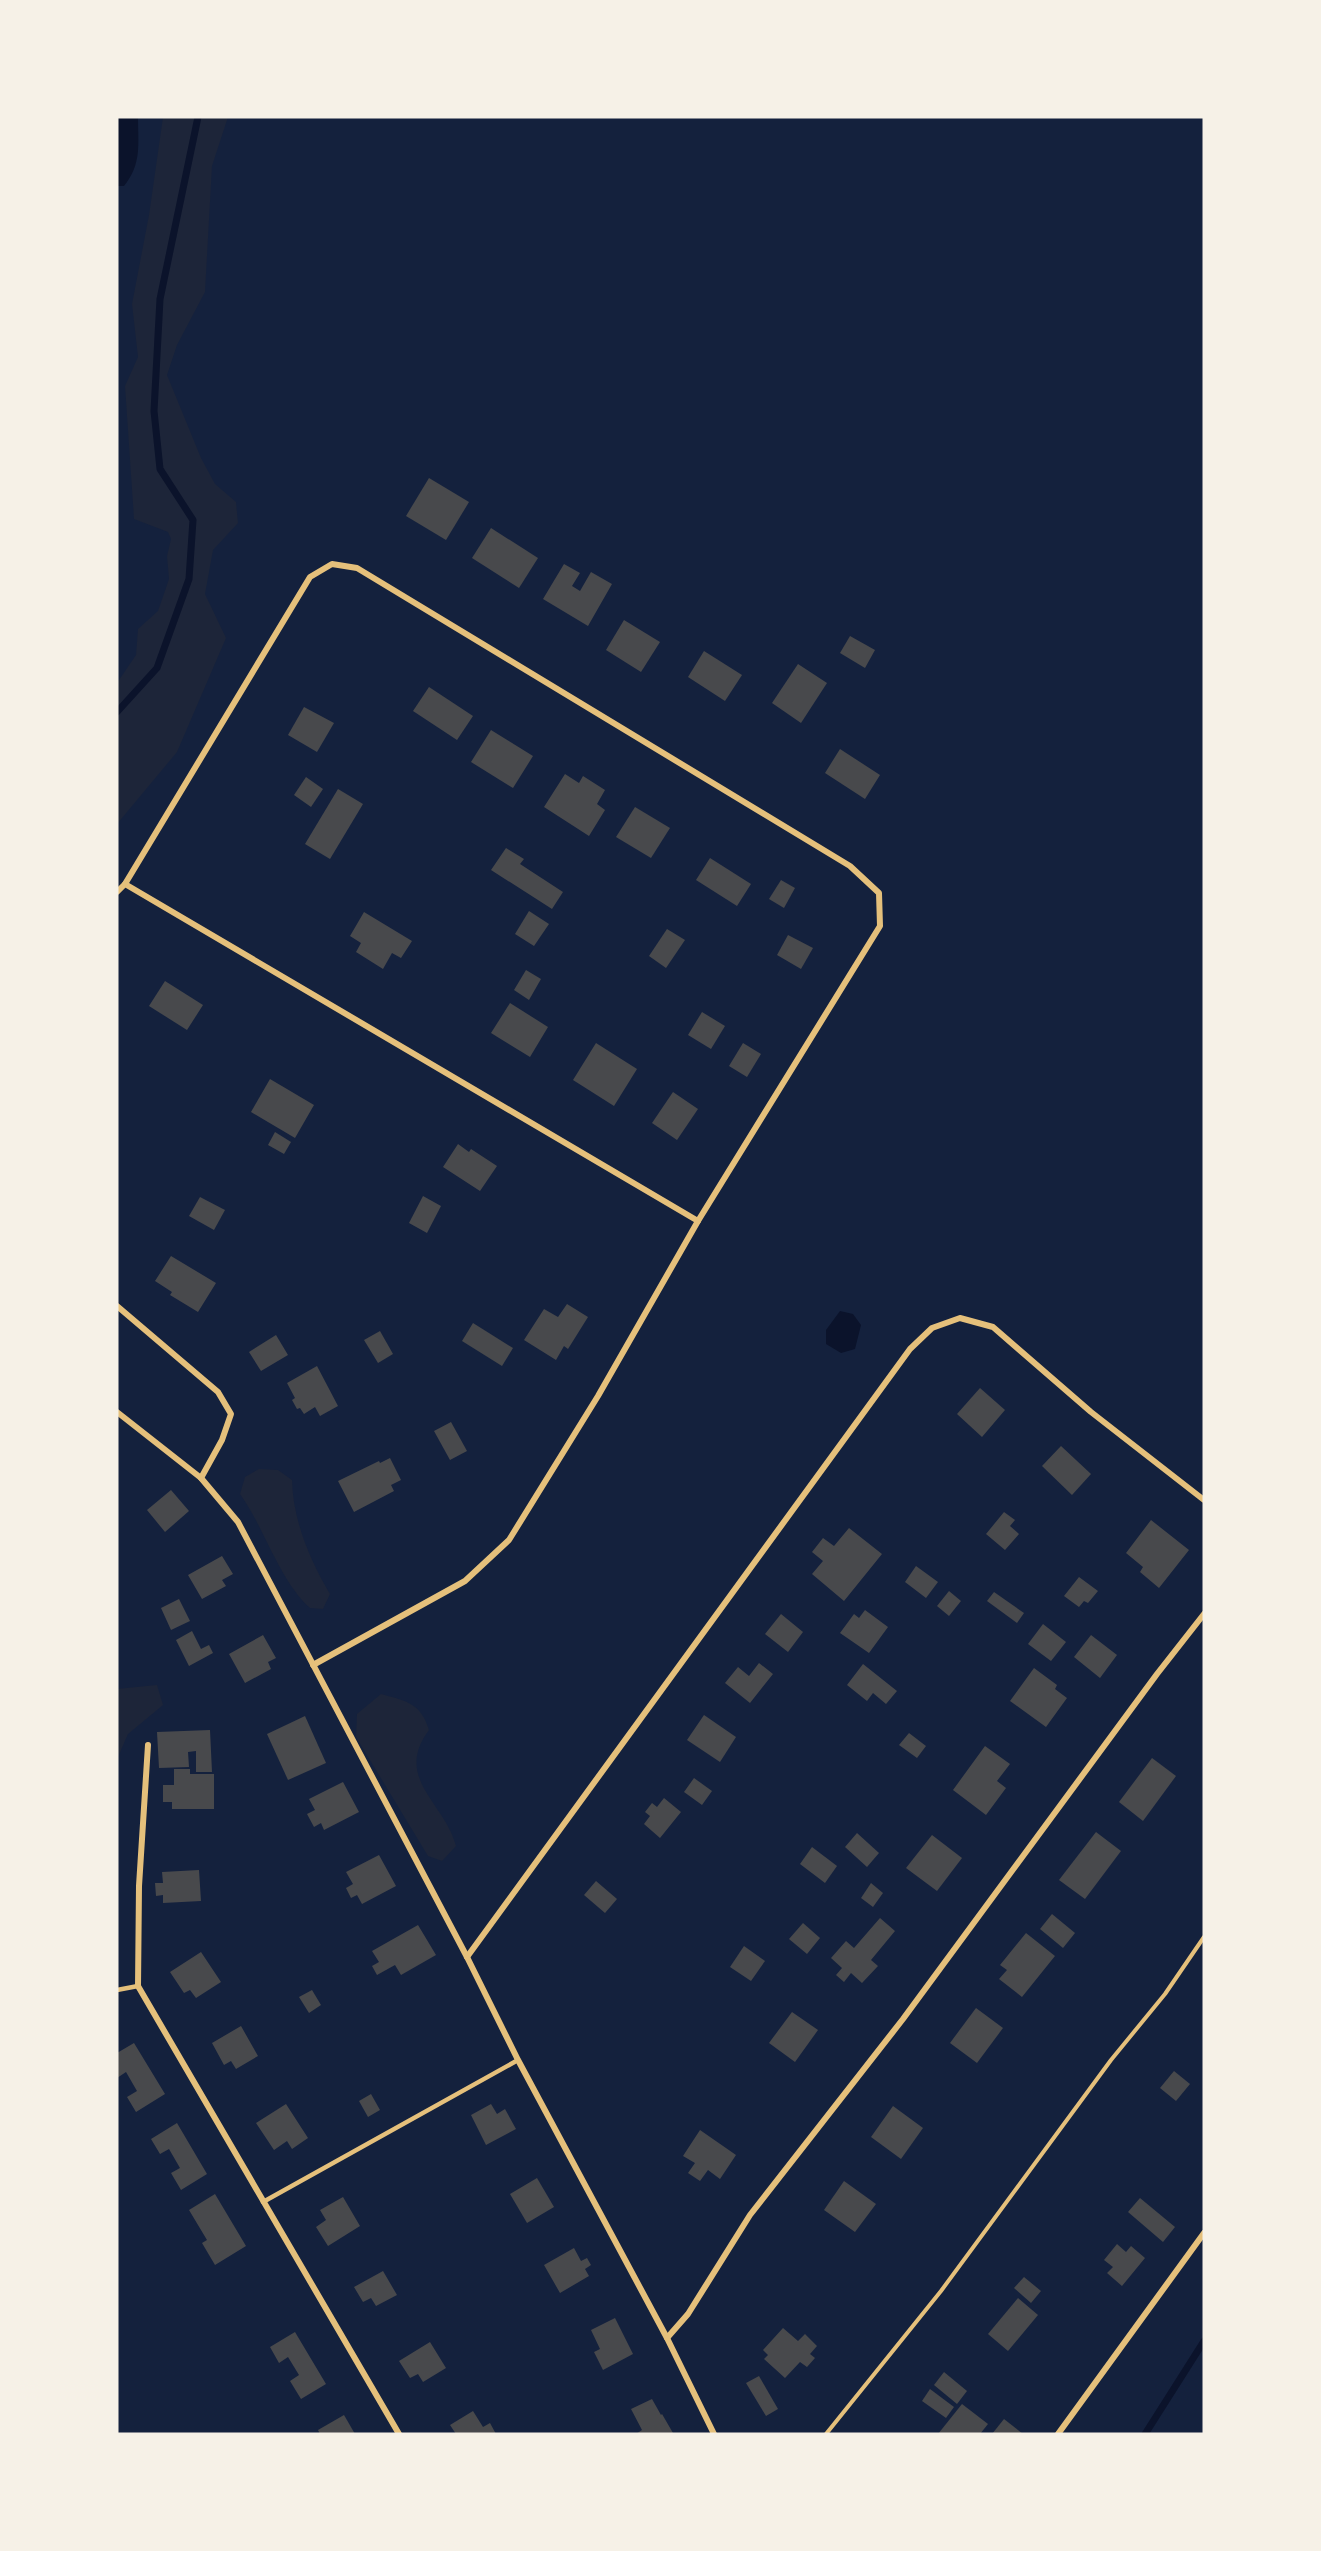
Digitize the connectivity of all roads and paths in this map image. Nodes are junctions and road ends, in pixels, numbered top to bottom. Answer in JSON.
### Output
{"nodes":[{"id":1,"x":125,"y":884,"type":"junction"},
{"id":2,"x":117,"y":892,"type":"edge"},
{"id":3,"x":698,"y":1221,"type":"junction"},
{"id":4,"x":117,"y":1306,"type":"edge"},
{"id":5,"x":117,"y":1412,"type":"edge"},
{"id":6,"x":201,"y":1478,"type":"junction"},
{"id":7,"x":1204,"y":1500,"type":"edge"},
{"id":8,"x":1204,"y":1614,"type":"edge"},
{"id":9,"x":313,"y":1665,"type":"junction"},
{"id":10,"x":148,"y":1745,"type":"dead end"},
{"id":11,"x":1204,"y":1937,"type":"edge"},
{"id":12,"x":467,"y":1957,"type":"junction"},
{"id":13,"x":138,"y":1986,"type":"junction"},
{"id":14,"x":117,"y":1990,"type":"edge"},
{"id":15,"x":518,"y":2060,"type":"junction"},
{"id":16,"x":263,"y":2202,"type":"junction"},
{"id":17,"x":1204,"y":2233,"type":"edge"},
{"id":18,"x":667,"y":2338,"type":"junction"},
{"id":19,"x":399,"y":2434,"type":"edge"},
{"id":20,"x":714,"y":2434,"type":"edge"},
{"id":21,"x":826,"y":2434,"type":"edge"},
{"id":22,"x":1058,"y":2434,"type":"edge"}],
"edges":[{"from":1,"to":2,"type":"street"},
{"from":1,"to":3,"type":"street"},
{"from":1,"to":3,"type":"street"},
{"from":3,"to":9,"type":"street"},
{"from":4,"to":6,"type":"street"},
{"from":5,"to":6,"type":"street"},
{"from":6,"to":9,"type":"street"},
{"from":7,"to":12,"type":"street"},
{"from":8,"to":18,"type":"street"},
{"from":9,"to":12,"type":"street"},
{"from":10,"to":13,"type":"street"},
{"from":11,"to":21,"type":"path"},
{"from":12,"to":15,"type":"street"},
{"from":13,"to":14,"type":"lane"},
{"from":13,"to":16,"type":"street"},
{"from":15,"to":16,"type":"lane"},
{"from":15,"to":18,"type":"street"},
{"from":16,"to":19,"type":"street"},
{"from":17,"to":22,"type":"street"},
{"from":18,"to":20,"type":"street"}]}
